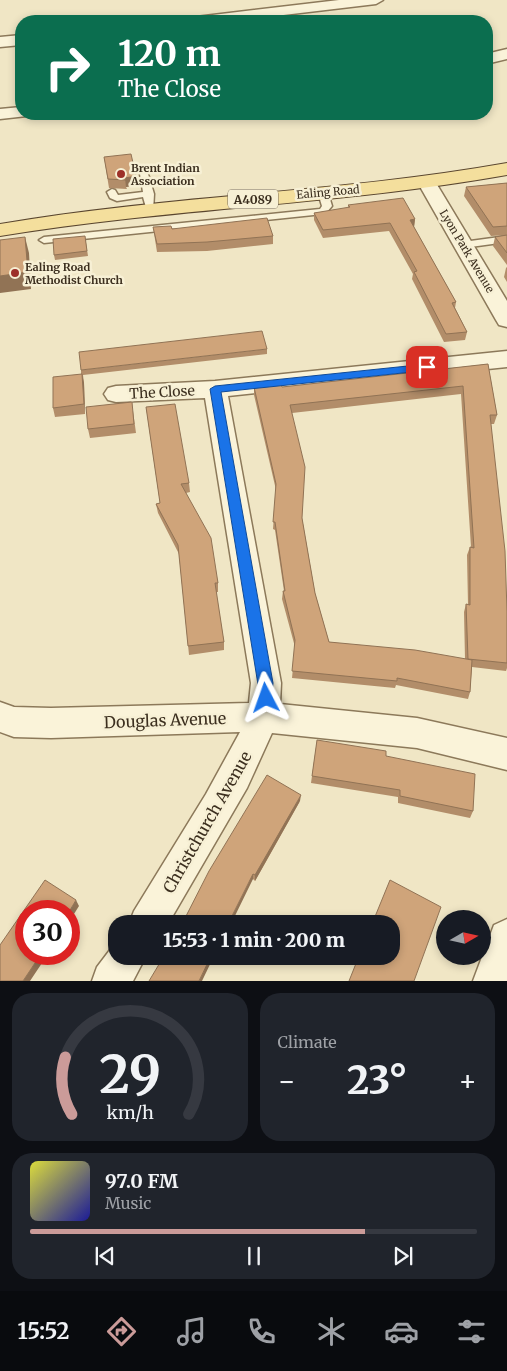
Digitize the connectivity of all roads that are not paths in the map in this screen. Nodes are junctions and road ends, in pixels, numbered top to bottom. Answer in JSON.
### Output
{"nodes":[{"id":1,"x":376,"y":0,"type":"edge"},
{"id":2,"x":247,"y":15,"type":"edge"},
{"id":3,"x":15,"y":41,"type":"edge"},
{"id":4,"x":0,"y":42,"type":"edge"},
{"id":5,"x":507,"y":54,"type":"edge"},
{"id":6,"x":493,"y":57,"type":"edge"},
{"id":7,"x":15,"y":113,"type":"edge"},
{"id":8,"x":0,"y":114,"type":"edge"},
{"id":9,"x":507,"y":169,"type":"edge"},
{"id":10,"x":144,"y":174,"type":"dead end"},
{"id":11,"x":427,"y":183,"type":"junction"},
{"id":12,"x":112,"y":192,"type":"dead end"},
{"id":13,"x":323,"y":193,"type":"junction"},
{"id":14,"x":149,"y":201,"type":"junction"},
{"id":15,"x":103,"y":213,"type":"junction"},
{"id":16,"x":0,"y":230,"type":"edge"},
{"id":17,"x":106,"y":233,"type":"junction"},
{"id":18,"x":507,"y":239,"type":"edge"},
{"id":19,"x":44,"y":240,"type":"dead end"},
{"id":20,"x":463,"y":245,"type":"junction"},
{"id":21,"x":507,"y":320,"type":"edge"},
{"id":22,"x":507,"y":359,"type":"edge"},
{"id":23,"x":215,"y":389,"type":"junction"},
{"id":24,"x":116,"y":394,"type":"dead end"},
{"id":25,"x":0,"y":717,"type":"edge"},
{"id":26,"x":262,"y":717,"type":"junction"},
{"id":27,"x":507,"y":754,"type":"edge"},
{"id":28,"x":153,"y":915,"type":"edge"},
{"id":29,"x":507,"y":938,"type":"edge"},
{"id":30,"x":121,"y":965,"type":"edge"},
{"id":31,"x":111,"y":981,"type":"edge"},
{"id":32,"x":492,"y":981,"type":"edge"}],
"edges":[{"from":1,"to":2,"type":"street"},
{"from":3,"to":4,"type":"street"},
{"from":5,"to":6,"type":"street"},
{"from":7,"to":8,"type":"street"},
{"from":9,"to":11,"type":"main road","name":"Ealing Road","number":"A4089"},
{"from":10,"to":14,"type":"lane"},
{"from":11,"to":13,"type":"main road","name":"Ealing Road","number":"A4089"},
{"from":11,"to":20,"type":"street","name":"Lyon Park Avenue"},
{"from":12,"to":14,"type":"lane"},
{"from":13,"to":14,"type":"main road","name":"Ealing Road","number":"A4089"},
{"from":13,"to":17,"type":"lane"},
{"from":14,"to":15,"type":"main road","name":"Ealing Road","number":"A4089"},
{"from":15,"to":16,"type":"main road","name":"Ealing Road","number":"A4089"},
{"from":15,"to":17,"type":"lane"},
{"from":17,"to":19,"type":"lane"},
{"from":18,"to":20,"type":"lane"},
{"from":20,"to":21,"type":"street","name":"Lyon Park Avenue"},
{"from":22,"to":23,"type":"street","name":"The Close"},
{"from":23,"to":24,"type":"street","name":"The Close"},
{"from":23,"to":26,"type":"street","name":"Christchurch Avenue"},
{"from":25,"to":26,"type":"street","name":"Douglas Avenue"},
{"from":26,"to":27,"type":"street","name":"Douglas Avenue"},
{"from":26,"to":28,"type":"street","name":"Christchurch Avenue"},
{"from":29,"to":32,"type":"street"},
{"from":30,"to":31,"type":"street"}]}
